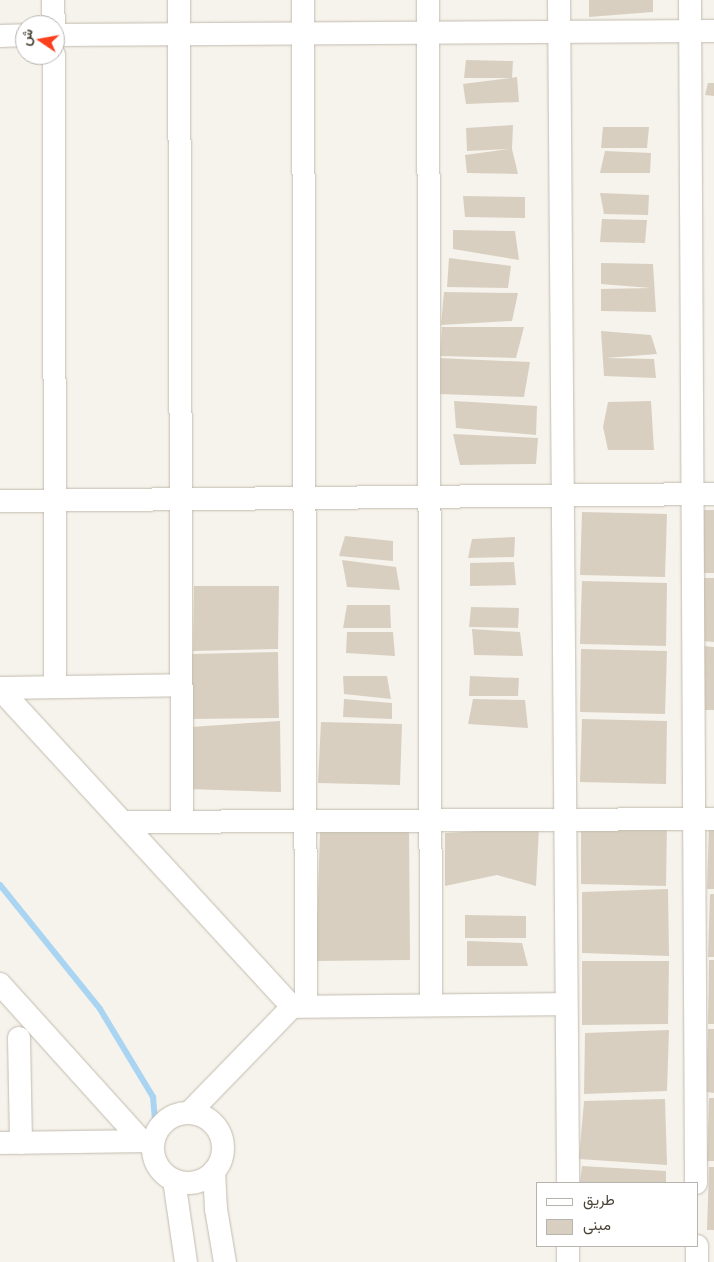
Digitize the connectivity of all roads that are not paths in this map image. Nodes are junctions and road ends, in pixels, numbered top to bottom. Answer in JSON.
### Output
{"nodes":[{"id":1,"x":53,"y":0,"type":"edge"},
{"id":2,"x":178,"y":0,"type":"edge"},
{"id":3,"x":304,"y":0,"type":"edge"},
{"id":4,"x":428,"y":0,"type":"edge"},
{"id":5,"x":559,"y":0,"type":"edge"},
{"id":6,"x":690,"y":0,"type":"edge"},
{"id":7,"x":54,"y":15,"type":"edge"},
{"id":8,"x":690,"y":31,"type":"junction"},
{"id":9,"x":714,"y":31,"type":"edge"},
{"id":10,"x":560,"y":32,"type":"junction"},
{"id":11,"x":429,"y":33,"type":"junction"},
{"id":12,"x":179,"y":34,"type":"junction"},
{"id":13,"x":304,"y":34,"type":"junction"},
{"id":14,"x":65,"y":35,"type":"edge"},
{"id":15,"x":0,"y":36,"type":"edge"},
{"id":16,"x":15,"y":36,"type":"edge"},
{"id":17,"x":54,"y":65,"type":"edge"},
{"id":18,"x":714,"y":494,"type":"edge"},
{"id":19,"x":691,"y":495,"type":"junction"},
{"id":20,"x":561,"y":496,"type":"junction"},
{"id":21,"x":428,"y":497,"type":"junction"},
{"id":22,"x":303,"y":498,"type":"junction"},
{"id":23,"x":180,"y":499,"type":"junction"},
{"id":24,"x":54,"y":500,"type":"junction"},
{"id":25,"x":0,"y":501,"type":"edge"},
{"id":26,"x":181,"y":685,"type":"junction"},
{"id":27,"x":55,"y":687,"type":"junction"},
{"id":28,"x":0,"y":688,"type":"edge"},
{"id":29,"x":704,"y":819,"type":"edge"},
{"id":30,"x":430,"y":820,"type":"junction"},
{"id":31,"x":564,"y":820,"type":"junction"},
{"id":32,"x":305,"y":821,"type":"junction"},
{"id":33,"x":124,"y":822,"type":"junction"},
{"id":34,"x":182,"y":822,"type":"junction"},
{"id":35,"x":0,"y":984,"type":"edge"},
{"id":36,"x":431,"y":1002,"type":"junction"},
{"id":37,"x":566,"y":1004,"type":"junction"},
{"id":38,"x":299,"y":1006,"type":"junction"},
{"id":39,"x":10,"y":1038,"type":"edge"},
{"id":40,"x":49,"y":1038,"type":"junction"},
{"id":41,"x":189,"y":1113,"type":"junction"},
{"id":42,"x":148,"y":1141,"type":"junction"},
{"id":43,"x":11,"y":1143,"type":"edge"},
{"id":44,"x":214,"y":1171,"type":"junction"},
{"id":45,"x":174,"y":1180,"type":"junction"},
{"id":46,"x":568,"y":1182,"type":"edge"},
{"id":47,"x":696,"y":1182,"type":"edge"},
{"id":48,"x":568,"y":1247,"type":"edge"},
{"id":49,"x":697,"y":1247,"type":"edge"},
{"id":50,"x":186,"y":1262,"type":"edge"},
{"id":51,"x":225,"y":1262,"type":"edge"},
{"id":52,"x":568,"y":1262,"type":"edge"},
{"id":53,"x":697,"y":1262,"type":"edge"}],
"edges":[{"from":1,"to":7,"type":"street"},
{"from":2,"to":12,"type":"street"},
{"from":3,"to":13,"type":"street"},
{"from":4,"to":11,"type":"street"},
{"from":5,"to":10,"type":"street"},
{"from":6,"to":8,"type":"street"},
{"from":8,"to":9,"type":"street"},
{"from":8,"to":10,"type":"street"},
{"from":8,"to":19,"type":"street"},
{"from":10,"to":11,"type":"street"},
{"from":10,"to":20,"type":"street"},
{"from":11,"to":13,"type":"street"},
{"from":11,"to":21,"type":"street"},
{"from":12,"to":13,"type":"street"},
{"from":12,"to":14,"type":"street"},
{"from":12,"to":23,"type":"street"},
{"from":13,"to":22,"type":"street"},
{"from":15,"to":16,"type":"street"},
{"from":17,"to":24,"type":"street"},
{"from":18,"to":19,"type":"street"},
{"from":19,"to":20,"type":"street"},
{"from":19,"to":29,"type":"street"},
{"from":20,"to":21,"type":"street"},
{"from":20,"to":31,"type":"street"},
{"from":21,"to":22,"type":"street"},
{"from":21,"to":30,"type":"street"},
{"from":22,"to":23,"type":"street"},
{"from":22,"to":32,"type":"street"},
{"from":23,"to":24,"type":"street"},
{"from":23,"to":26,"type":"street"},
{"from":24,"to":25,"type":"street"},
{"from":24,"to":27,"type":"street"},
{"from":26,"to":27,"type":"street"},
{"from":26,"to":34,"type":"street"},
{"from":27,"to":28,"type":"street"},
{"from":28,"to":33,"type":"street"},
{"from":29,"to":31,"type":"street"},
{"from":29,"to":47,"type":"street"},
{"from":30,"to":31,"type":"street"},
{"from":30,"to":32,"type":"street"},
{"from":30,"to":36,"type":"street"},
{"from":31,"to":37,"type":"street"},
{"from":32,"to":34,"type":"street"},
{"from":32,"to":38,"type":"street"},
{"from":33,"to":34,"type":"street"},
{"from":33,"to":38,"type":"street"},
{"from":35,"to":40,"type":"street"},
{"from":36,"to":37,"type":"street"},
{"from":36,"to":38,"type":"street"},
{"from":37,"to":46,"type":"street"},
{"from":38,"to":41,"type":"street"},
{"from":39,"to":40,"type":"street"},
{"from":39,"to":43,"type":"street"},
{"from":40,"to":42,"type":"street"},
{"from":41,"to":42,"type":"street"},
{"from":41,"to":44,"type":"street"},
{"from":42,"to":43,"type":"street"},
{"from":42,"to":45,"type":"street"},
{"from":44,"to":45,"type":"street"},
{"from":44,"to":51,"type":"street"},
{"from":45,"to":50,"type":"street"},
{"from":48,"to":52,"type":"street"},
{"from":49,"to":53,"type":"street"}]}
